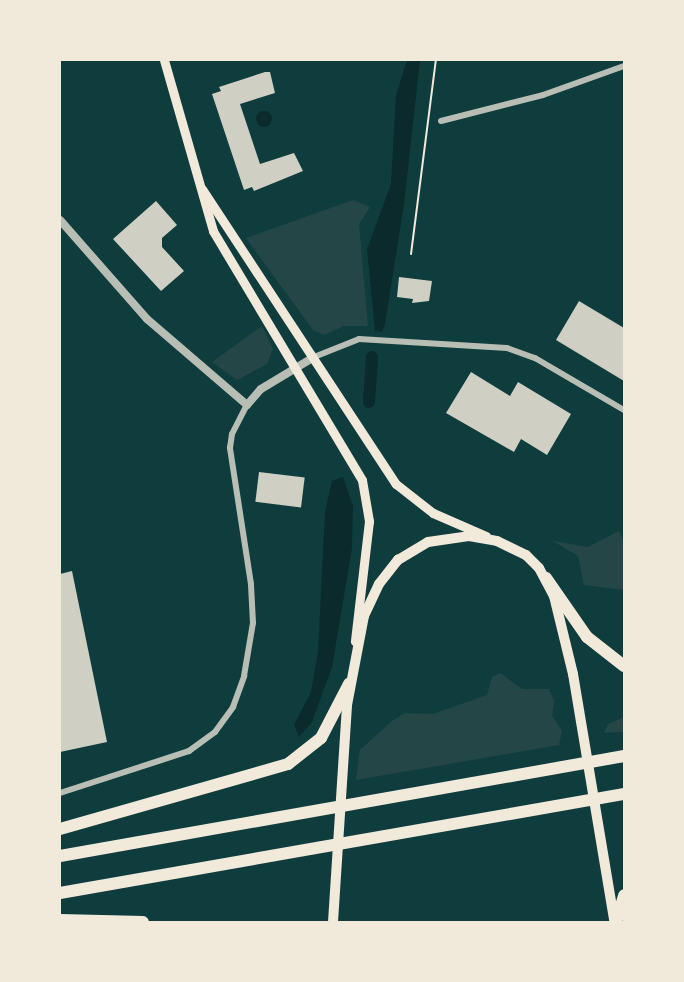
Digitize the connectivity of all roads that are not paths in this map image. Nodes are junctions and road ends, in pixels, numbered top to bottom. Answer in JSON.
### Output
{"nodes":[{"id":1,"x":164,"y":60,"type":"edge"},
{"id":2,"x":625,"y":66,"type":"edge"},
{"id":3,"x":441,"y":121,"type":"dead end"},
{"id":4,"x":195,"y":175,"type":"junction"},
{"id":5,"x":60,"y":220,"type":"edge"},
{"id":6,"x":314,"y":357,"type":"junction"},
{"id":7,"x":294,"y":368,"type":"junction"},
{"id":8,"x":247,"y":405,"type":"junction"},
{"id":9,"x":625,"y":410,"type":"edge"},
{"id":10,"x":497,"y":541,"type":"junction"},
{"id":11,"x":546,"y":578,"type":"junction"},
{"id":12,"x":354,"y":653,"type":"junction"},
{"id":13,"x":625,"y":666,"type":"edge"},
{"id":14,"x":349,"y":684,"type":"junction"},
{"id":15,"x":625,"y":756,"type":"edge"},
{"id":16,"x":60,"y":793,"type":"edge"},
{"id":17,"x":625,"y":794,"type":"edge"},
{"id":18,"x":60,"y":829,"type":"edge"},
{"id":19,"x":60,"y":856,"type":"edge"},
{"id":20,"x":60,"y":893,"type":"edge"},
{"id":21,"x":625,"y":895,"type":"edge"},
{"id":22,"x":60,"y":920,"type":"edge"},
{"id":23,"x":143,"y":922,"type":"edge"},
{"id":24,"x":333,"y":922,"type":"edge"},
{"id":25,"x":615,"y":922,"type":"edge"}],
"edges":[{"from":1,"to":4,"type":"main road"},
{"from":2,"to":3,"type":"street"},
{"from":4,"to":6,"type":"main road"},
{"from":4,"to":7,"type":"main road"},
{"from":5,"to":8,"type":"street"},
{"from":6,"to":7,"type":"street"},
{"from":6,"to":9,"type":"street"},
{"from":6,"to":10,"type":"main road"},
{"from":7,"to":8,"type":"street"},
{"from":7,"to":12,"type":"main road"},
{"from":8,"to":16,"type":"street"},
{"from":10,"to":11,"type":"main road"},
{"from":10,"to":12,"type":"main road"},
{"from":11,"to":13,"type":"highway"},
{"from":11,"to":25,"type":"main road"},
{"from":12,"to":14,"type":"main road"},
{"from":14,"to":18,"type":"highway"},
{"from":14,"to":24,"type":"main road"},
{"from":15,"to":19,"type":"highway"},
{"from":17,"to":20,"type":"highway"},
{"from":21,"to":25,"type":"highway"},
{"from":22,"to":23,"type":"highway"}]}
